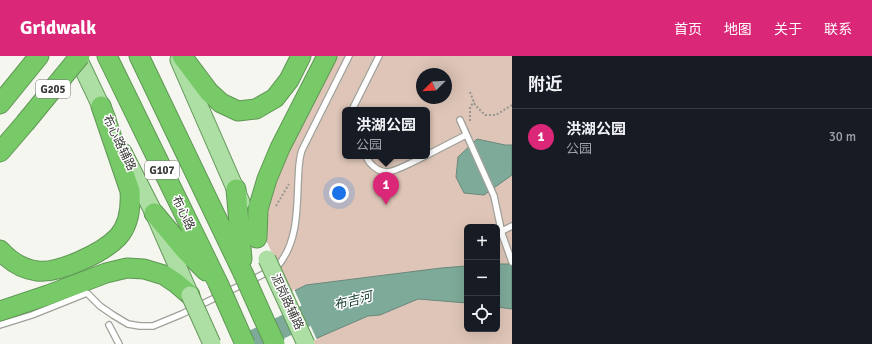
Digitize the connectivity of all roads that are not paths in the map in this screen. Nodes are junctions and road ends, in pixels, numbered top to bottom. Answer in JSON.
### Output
{"nodes":[{"id":1,"x":39,"y":56,"type":"edge"},
{"id":2,"x":77,"y":56,"type":"edge"},
{"id":3,"x":80,"y":56,"type":"edge"},
{"id":4,"x":107,"y":56,"type":"edge"},
{"id":5,"x":139,"y":56,"type":"edge"},
{"id":6,"x":178,"y":56,"type":"edge"},
{"id":7,"x":182,"y":56,"type":"edge"},
{"id":8,"x":301,"y":56,"type":"edge"},
{"id":9,"x":327,"y":56,"type":"edge"},
{"id":10,"x":349,"y":56,"type":"edge"},
{"id":11,"x":379,"y":56,"type":"edge"},
{"id":12,"x":0,"y":103,"type":"edge"},
{"id":13,"x":101,"y":106,"type":"junction"},
{"id":14,"x":354,"y":107,"type":"edge"},
{"id":15,"x":460,"y":120,"type":"dead end"},
{"id":16,"x":466,"y":134,"type":"junction"},
{"id":17,"x":0,"y":152,"type":"edge"},
{"id":18,"x":430,"y":154,"type":"edge"},
{"id":19,"x":368,"y":159,"type":"edge"},
{"id":20,"x":419,"y":159,"type":"edge"},
{"id":21,"x":236,"y":189,"type":"junction"},
{"id":22,"x":154,"y":213,"type":"junction"},
{"id":23,"x":512,"y":226,"type":"edge"},
{"id":24,"x":502,"y":231,"type":"junction"},
{"id":25,"x":257,"y":238,"type":"junction"},
{"id":26,"x":0,"y":250,"type":"edge"},
{"id":27,"x":512,"y":262,"type":"edge"},
{"id":28,"x":243,"y":273,"type":"junction"},
{"id":29,"x":218,"y":283,"type":"junction"},
{"id":30,"x":190,"y":296,"type":"junction"},
{"id":31,"x":0,"y":311,"type":"edge"},
{"id":32,"x":109,"y":324,"type":"dead end"},
{"id":33,"x":0,"y":325,"type":"edge"},
{"id":34,"x":119,"y":344,"type":"edge"},
{"id":35,"x":212,"y":344,"type":"edge"},
{"id":36,"x":245,"y":344,"type":"edge"},
{"id":37,"x":275,"y":344,"type":"edge"},
{"id":38,"x":306,"y":344,"type":"edge"}],
"edges":[{"from":1,"to":12,"type":"highway","number":"G205"},
{"from":2,"to":13,"type":"main road","name":"布心路辅路"},
{"from":3,"to":17,"type":"highway","number":"G205","bridge":true},
{"from":4,"to":29,"type":"highway","name":"布心路","number":"G107"},
{"from":5,"to":28,"type":"highway","number":"G107"},
{"from":6,"to":21,"type":"main road"},
{"from":7,"to":8,"type":"highway"},
{"from":9,"to":25,"type":"highway"},
{"from":10,"to":33,"type":"lane"},
{"from":11,"to":14,"type":"lane"},
{"from":13,"to":22,"type":"main road","name":"布心路辅路"},
{"from":13,"to":26,"type":"highway"},
{"from":15,"to":16,"type":"lane"},
{"from":16,"to":18,"type":"lane"},
{"from":16,"to":24,"type":"lane"},
{"from":19,"to":20,"type":"lane"},
{"from":21,"to":25,"type":"main road"},
{"from":21,"to":28,"type":"highway"},
{"from":22,"to":29,"type":"highway"},
{"from":22,"to":30,"type":"main road","name":"布心路辅路"},
{"from":23,"to":24,"type":"lane"},
{"from":24,"to":27,"type":"lane"},
{"from":25,"to":38,"type":"main road","name":"泥岗路辅路","bridge":true},
{"from":28,"to":37,"type":"highway","number":"G107","bridge":true},
{"from":29,"to":36,"type":"highway","number":"G107","bridge":true},
{"from":30,"to":31,"type":"highway"},
{"from":30,"to":35,"type":"main road","bridge":true},
{"from":32,"to":34,"type":"lane"}]}
